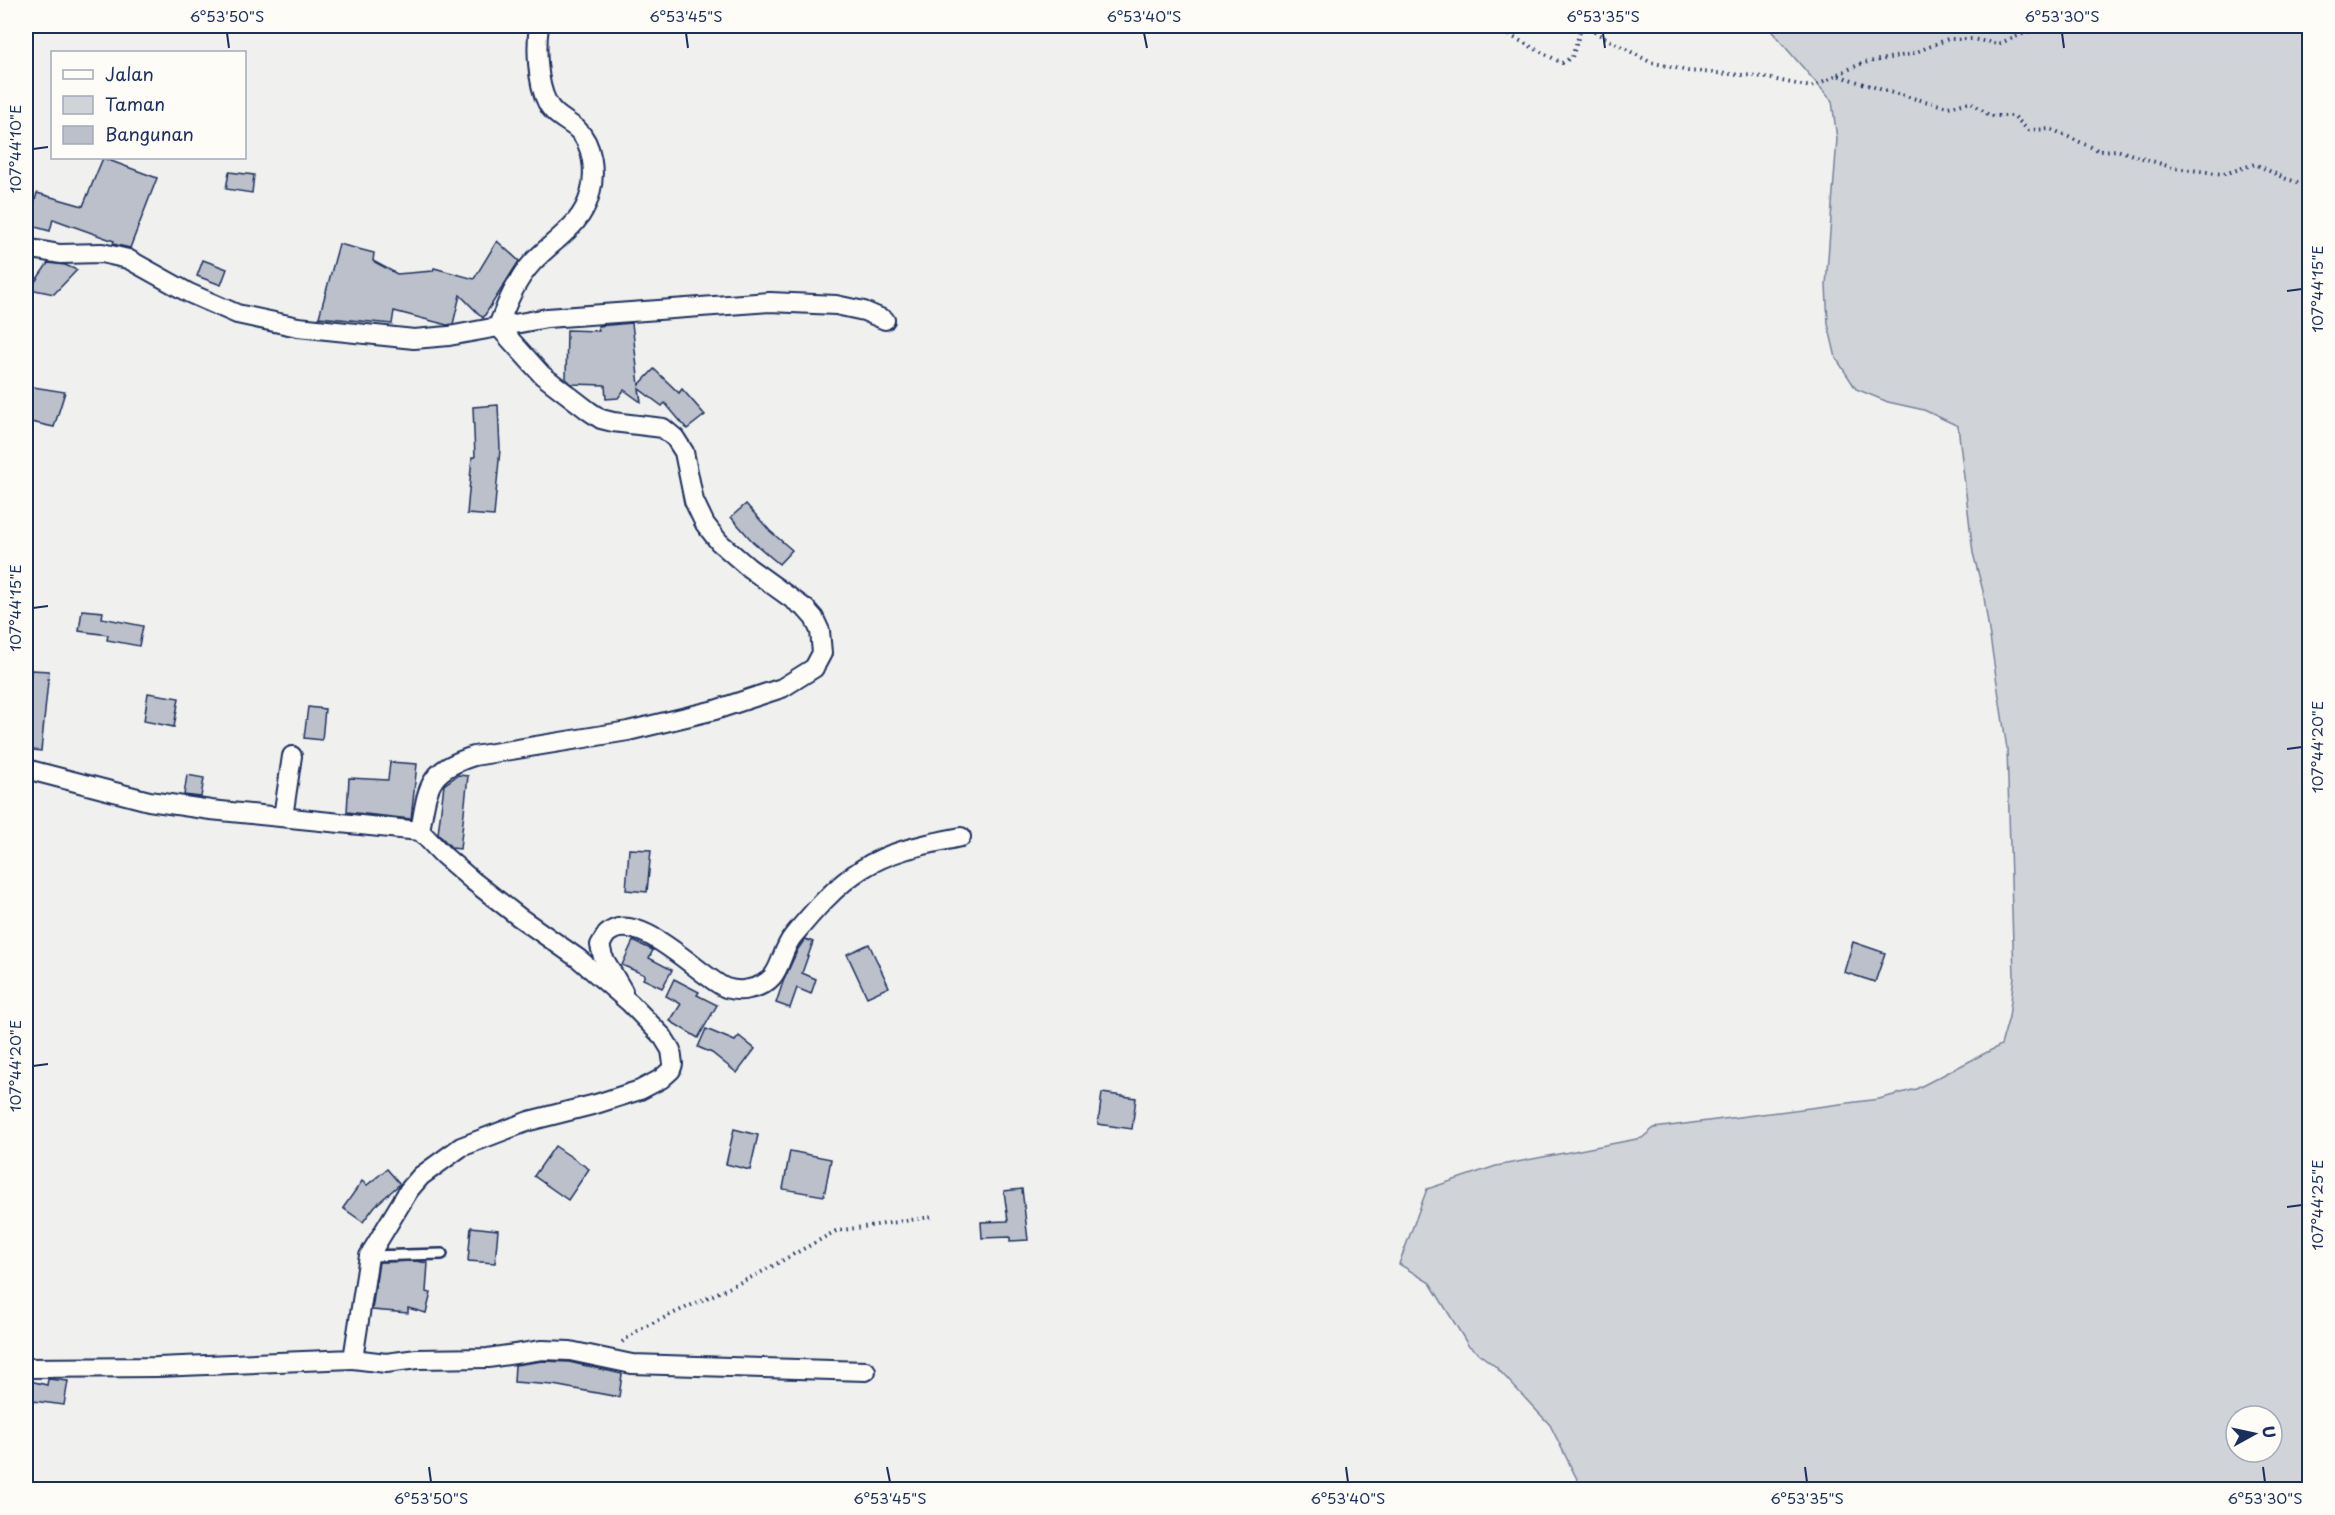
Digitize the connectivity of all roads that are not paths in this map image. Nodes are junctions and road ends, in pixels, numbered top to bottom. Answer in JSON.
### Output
{"nodes":[{"id":1,"x":539,"y":26,"type":"edge"},
{"id":2,"x":26,"y":248,"type":"edge"},
{"id":3,"x":885,"y":320,"type":"dead end"},
{"id":4,"x":498,"y":326,"type":"junction"},
{"id":5,"x":292,"y":756,"type":"dead end"},
{"id":6,"x":26,"y":769,"type":"edge"},
{"id":7,"x":283,"y":817,"type":"junction"},
{"id":8,"x":420,"y":831,"type":"junction"},
{"id":9,"x":961,"y":837,"type":"dead end"},
{"id":10,"x":630,"y":1004,"type":"junction"},
{"id":11,"x":442,"y":1254,"type":"dead end"},
{"id":12,"x":369,"y":1256,"type":"junction"},
{"id":13,"x":353,"y":1359,"type":"junction"},
{"id":14,"x":26,"y":1368,"type":"edge"},
{"id":15,"x":866,"y":1371,"type":"dead end"}],
"edges":[{"from":1,"to":4,"type":"street"},
{"from":2,"to":4,"type":"street"},
{"from":3,"to":4,"type":"street"},
{"from":4,"to":8,"type":"street"},
{"from":5,"to":7,"type":"street"},
{"from":6,"to":7,"type":"street"},
{"from":7,"to":8,"type":"street"},
{"from":8,"to":10,"type":"street"},
{"from":9,"to":10,"type":"street"},
{"from":10,"to":12,"type":"street"},
{"from":11,"to":12,"type":"lane"},
{"from":12,"to":13,"type":"street"},
{"from":13,"to":14,"type":"street"},
{"from":13,"to":15,"type":"street"}]}
